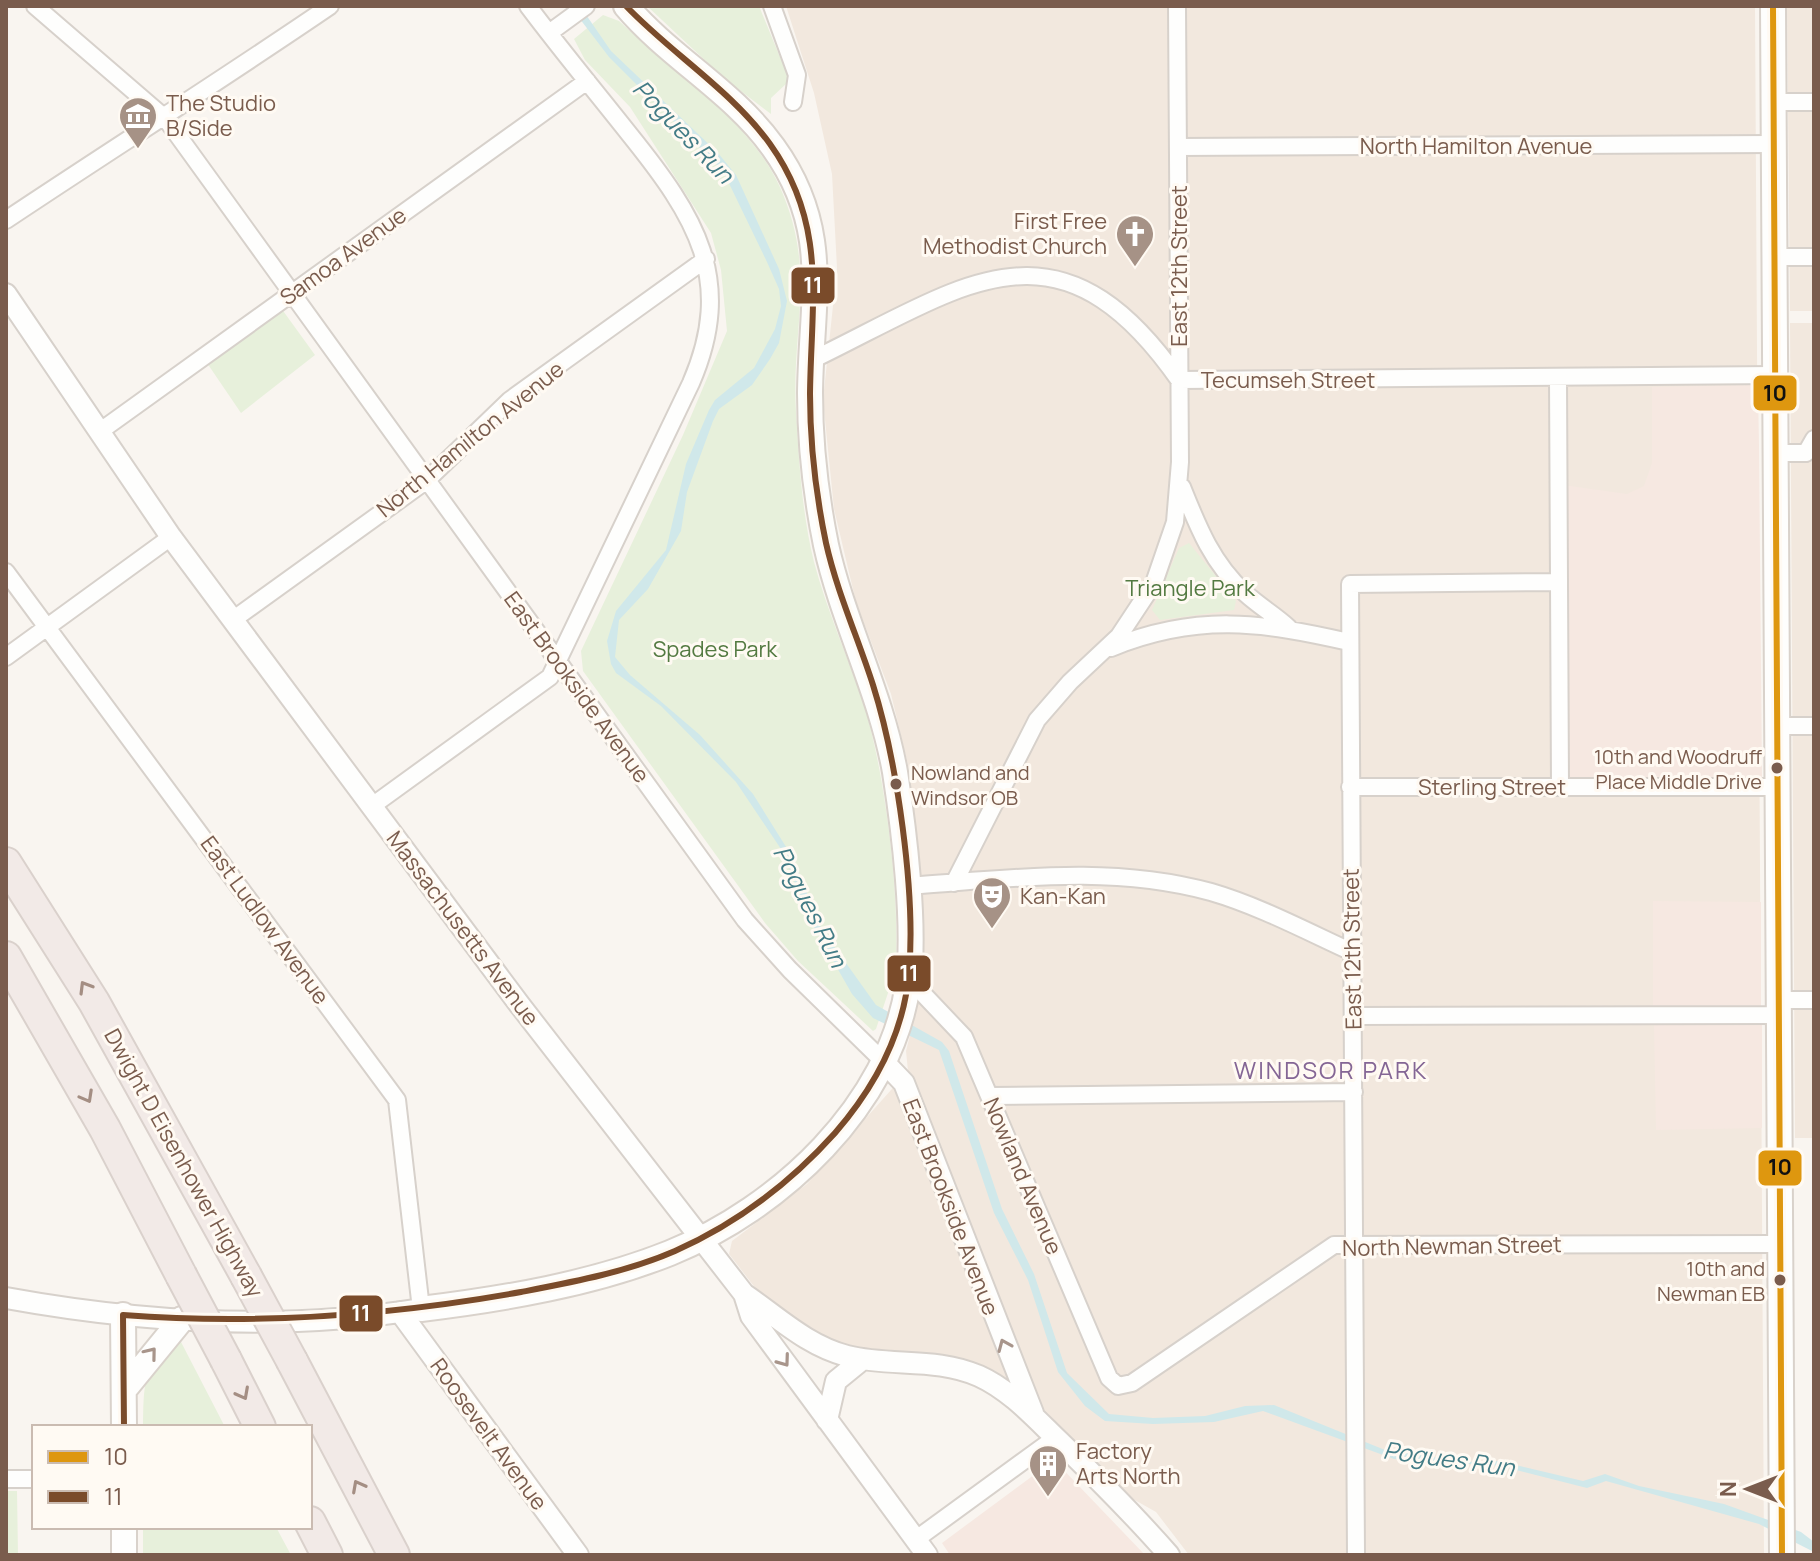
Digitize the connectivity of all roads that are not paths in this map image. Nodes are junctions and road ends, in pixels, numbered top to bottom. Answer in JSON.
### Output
{"nodes":[{"id":1,"x":35,"y":6,"type":"edge"},
{"id":2,"x":330,"y":6,"type":"edge"},
{"id":3,"x":528,"y":6,"type":"edge"},
{"id":4,"x":586,"y":6,"type":"edge"},
{"id":5,"x":626,"y":6,"type":"edge"},
{"id":6,"x":772,"y":6,"type":"edge"},
{"id":7,"x":1177,"y":6,"type":"edge"},
{"id":8,"x":1773,"y":6,"type":"edge"},
{"id":9,"x":549,"y":33,"type":"junction"},
{"id":10,"x":587,"y":81,"type":"junction"},
{"id":11,"x":793,"y":102,"type":"dead end"},
{"id":12,"x":1774,"y":102,"type":"junction"},
{"id":13,"x":1814,"y":102,"type":"edge"},
{"id":14,"x":163,"y":116,"type":"junction"},
{"id":15,"x":1774,"y":144,"type":"junction"},
{"id":16,"x":1178,"y":147,"type":"junction"},
{"id":17,"x":6,"y":220,"type":"edge"},
{"id":18,"x":1774,"y":257,"type":"junction"},
{"id":19,"x":1814,"y":257,"type":"edge"},
{"id":20,"x":706,"y":259,"type":"junction"},
{"id":21,"x":294,"y":292,"type":"junction"},
{"id":22,"x":6,"y":294,"type":"edge"},
{"id":23,"x":812,"y":360,"type":"junction"},
{"id":24,"x":1776,"y":375,"type":"junction"},
{"id":25,"x":1558,"y":378,"type":"junction"},
{"id":26,"x":1179,"y":380,"type":"junction"},
{"id":27,"x":99,"y":432,"type":"junction"},
{"id":28,"x":1811,"y":452,"type":"edge"},
{"id":29,"x":1776,"y":453,"type":"junction"},
{"id":30,"x":427,"y":480,"type":"junction"},
{"id":31,"x":1180,"y":484,"type":"junction"},
{"id":32,"x":171,"y":537,"type":"junction"},
{"id":33,"x":6,"y":572,"type":"edge"},
{"id":34,"x":1559,"y":582,"type":"junction"},
{"id":35,"x":234,"y":619,"type":"junction"},
{"id":36,"x":47,"y":627,"type":"junction"},
{"id":37,"x":1290,"y":629,"type":"junction"},
{"id":38,"x":1349,"y":642,"type":"junction"},
{"id":39,"x":1106,"y":651,"type":"junction"},
{"id":40,"x":6,"y":657,"type":"edge"},
{"id":41,"x":560,"y":662,"type":"junction"},
{"id":42,"x":1777,"y":726,"type":"junction"},
{"id":43,"x":1813,"y":726,"type":"edge"},
{"id":44,"x":1350,"y":787,"type":"junction"},
{"id":45,"x":1560,"y":787,"type":"junction"},
{"id":46,"x":1777,"y":787,"type":"junction"},
{"id":47,"x":372,"y":806,"type":"junction"},
{"id":48,"x":6,"y":863,"type":"edge"},
{"id":49,"x":954,"y":883,"type":"junction"},
{"id":50,"x":906,"y":886,"type":"junction"},
{"id":51,"x":1352,"y":952,"type":"junction"},
{"id":52,"x":6,"y":957,"type":"edge"},
{"id":53,"x":907,"y":987,"type":"junction"},
{"id":54,"x":1814,"y":1000,"type":"edge"},
{"id":55,"x":1780,"y":1008,"type":"junction"},
{"id":56,"x":1353,"y":1016,"type":"junction"},
{"id":57,"x":883,"y":1061,"type":"junction"},
{"id":58,"x":1354,"y":1092,"type":"junction"},
{"id":59,"x":990,"y":1096,"type":"junction"},
{"id":60,"x":701,"y":1238,"type":"junction"},
{"id":61,"x":1781,"y":1244,"type":"junction"},
{"id":62,"x":1353,"y":1246,"type":"junction"},
{"id":63,"x":744,"y":1294,"type":"junction"},
{"id":64,"x":7,"y":1297,"type":"edge"},
{"id":65,"x":411,"y":1310,"type":"junction"},
{"id":66,"x":123,"y":1315,"type":"junction"},
{"id":67,"x":182,"y":1319,"type":"junction"},
{"id":68,"x":863,"y":1359,"type":"junction"},
{"id":69,"x":1118,"y":1386,"type":"joint"},
{"id":70,"x":124,"y":1390,"type":"junction"},
{"id":71,"x":1034,"y":1417,"type":"junction"},
{"id":72,"x":827,"y":1420,"type":"junction"},
{"id":73,"x":124,"y":1425,"type":"edge"},
{"id":74,"x":259,"y":1425,"type":"edge"},
{"id":75,"x":1055,"y":1438,"type":"junction"},
{"id":76,"x":6,"y":1479,"type":"edge"},
{"id":77,"x":32,"y":1479,"type":"edge"},
{"id":78,"x":312,"y":1526,"type":"edge"},
{"id":79,"x":124,"y":1529,"type":"edge"},
{"id":80,"x":921,"y":1547,"type":"edge"},
{"id":81,"x":124,"y":1555,"type":"edge"},
{"id":82,"x":327,"y":1555,"type":"edge"},
{"id":83,"x":394,"y":1555,"type":"edge"},
{"id":84,"x":578,"y":1555,"type":"edge"},
{"id":85,"x":1169,"y":1555,"type":"edge"},
{"id":86,"x":1356,"y":1555,"type":"edge"},
{"id":87,"x":1782,"y":1555,"type":"edge"}],
"edges":[{"from":1,"to":14,"type":"street","name":"East Brookside Avenue"},
{"from":2,"to":14,"type":"street"},
{"from":3,"to":9,"type":"street"},
{"from":4,"to":9,"type":"street"},
{"from":5,"to":23,"type":"main road"},
{"from":6,"to":11,"type":"street"},
{"from":7,"to":16,"type":"street","name":"East 12th Street"},
{"from":8,"to":12,"type":"main road"},
{"from":9,"to":10,"type":"street"},
{"from":10,"to":20,"type":"street"},
{"from":10,"to":21,"type":"street","name":"Samoa Avenue"},
{"from":12,"to":13,"type":"street"},
{"from":12,"to":15,"type":"main road"},
{"from":14,"to":17,"type":"street"},
{"from":14,"to":21,"type":"street","name":"East Brookside Avenue"},
{"from":15,"to":16,"type":"street","name":"North Hamilton Avenue"},
{"from":15,"to":18,"type":"main road"},
{"from":16,"to":26,"type":"street","name":"East 12th Street"},
{"from":18,"to":19,"type":"street"},
{"from":18,"to":24,"type":"main road"},
{"from":20,"to":30,"type":"street","name":"North Hamilton Avenue"},
{"from":20,"to":41,"type":"street"},
{"from":21,"to":27,"type":"street","name":"Samoa Avenue"},
{"from":21,"to":30,"type":"street","name":"East Brookside Avenue"},
{"from":22,"to":27,"type":"street","name":"Massachusetts Avenue"},
{"from":23,"to":26,"type":"street","name":"Tecumseh Street"},
{"from":23,"to":50,"type":"main road"},
{"from":24,"to":25,"type":"street","name":"Tecumseh Street"},
{"from":24,"to":29,"type":"main road"},
{"from":25,"to":26,"type":"street","name":"Tecumseh Street"},
{"from":25,"to":34,"type":"street"},
{"from":26,"to":31,"type":"street","name":"East 12th Street"},
{"from":27,"to":32,"type":"street","name":"Massachusetts Avenue"},
{"from":28,"to":29,"type":"street"},
{"from":29,"to":42,"type":"main road"},
{"from":30,"to":35,"type":"street","name":"North Hamilton Avenue"},
{"from":30,"to":41,"type":"street","name":"East Brookside Avenue"},
{"from":31,"to":37,"type":"street"},
{"from":31,"to":39,"type":"street","name":"East 12th Street"},
{"from":32,"to":35,"type":"street","name":"Massachusetts Avenue"},
{"from":32,"to":36,"type":"street"},
{"from":33,"to":36,"type":"street","name":"East Ludlow Avenue"},
{"from":34,"to":38,"type":"street","name":"East 12th Street"},
{"from":34,"to":45,"type":"street"},
{"from":35,"to":47,"type":"street","name":"Massachusetts Avenue"},
{"from":36,"to":40,"type":"street"},
{"from":36,"to":65,"type":"street","name":"East Ludlow Avenue"},
{"from":37,"to":38,"type":"street"},
{"from":37,"to":39,"type":"street"},
{"from":38,"to":44,"type":"street","name":"East 12th Street"},
{"from":39,"to":49,"type":"street"},
{"from":41,"to":47,"type":"street"},
{"from":41,"to":57,"type":"street","name":"East Brookside Avenue"},
{"from":42,"to":43,"type":"street"},
{"from":42,"to":46,"type":"main road"},
{"from":44,"to":45,"type":"street","name":"Sterling Street"},
{"from":44,"to":51,"type":"street","name":"East 12th Street"},
{"from":45,"to":46,"type":"street","name":"Sterling Street"},
{"from":46,"to":55,"type":"main road"},
{"from":47,"to":60,"type":"street","name":"Massachusetts Avenue"},
{"from":83,"to":48,"type":"highway","name":"Dwight D Eisenhower Highway","one_way":true,"bridge":true},
{"from":49,"to":50,"type":"street"},
{"from":49,"to":51,"type":"street"},
{"from":50,"to":53,"type":"main road"},
{"from":51,"to":56,"type":"street","name":"East 12th Street"},
{"from":52,"to":74,"type":"highway","one_way":true,"bridge":true},
{"from":53,"to":57,"type":"main road"},
{"from":53,"to":59,"type":"street","name":"Nowland Avenue"},
{"from":54,"to":55,"type":"street"},
{"from":55,"to":56,"type":"street"},
{"from":55,"to":61,"type":"main road"},
{"from":56,"to":58,"type":"street","name":"East 12th Street"},
{"from":57,"to":60,"type":"main road"},
{"from":71,"to":57,"type":"street","name":"East Brookside Avenue","one_way":true},
{"from":58,"to":59,"type":"street"},
{"from":58,"to":62,"type":"street","name":"East 12th Street"},
{"from":59,"to":69,"type":"street","name":"Nowland Avenue"},
{"from":60,"to":63,"type":"street","name":"Massachusetts Avenue"},
{"from":60,"to":65,"type":"main road"},
{"from":61,"to":62,"type":"street","name":"North Newman Street"},
{"from":61,"to":87,"type":"main road"},
{"from":62,"to":69,"type":"street","name":"North Newman Street"},
{"from":62,"to":86,"type":"street","name":"East 12th Street"},
{"from":63,"to":68,"type":"street","name":"East Brookside Avenue"},
{"from":63,"to":72,"type":"street","name":"Massachusetts Avenue","one_way":true},
{"from":64,"to":66,"type":"street"},
{"from":65,"to":67,"type":"street"},
{"from":65,"to":84,"type":"street","name":"Roosevelt Avenue"},
{"from":66,"to":67,"type":"street"},
{"from":66,"to":70,"type":"main road"},
{"from":70,"to":67,"type":"main road","one_way":true},
{"from":68,"to":71,"type":"street","name":"East Brookside Avenue"},
{"from":68,"to":72,"type":"street"},
{"from":70,"to":73,"type":"main road"},
{"from":71,"to":75,"type":"street","name":"East Brookside Avenue"},
{"from":72,"to":80,"type":"street","name":"Massachusetts Avenue"},
{"from":75,"to":80,"type":"street"},
{"from":75,"to":85,"type":"street","name":"East Brookside Avenue"},
{"from":76,"to":77,"type":"street"},
{"from":78,"to":82,"type":"highway"},
{"from":79,"to":81,"type":"main road"}]}
